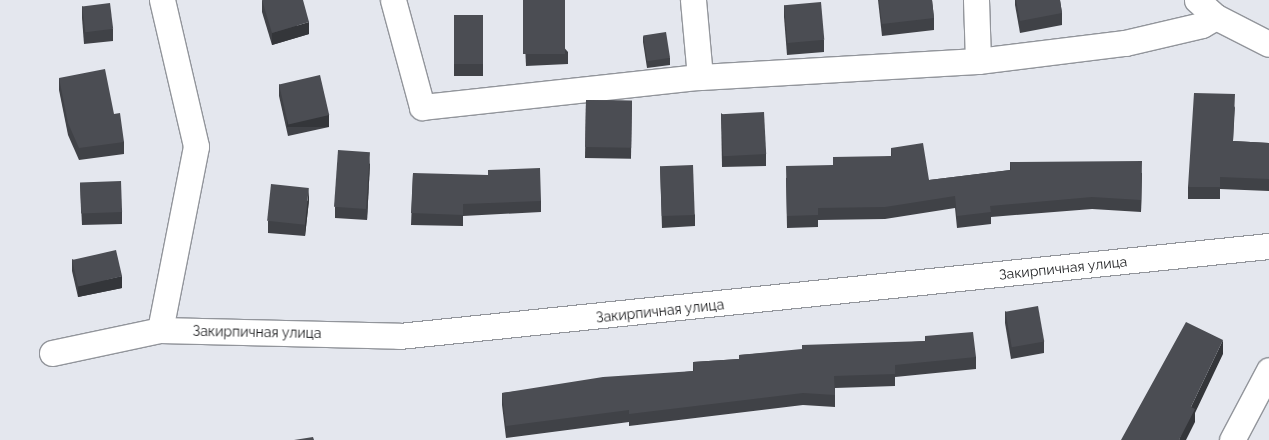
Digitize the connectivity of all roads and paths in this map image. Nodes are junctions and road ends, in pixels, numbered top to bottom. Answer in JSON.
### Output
{"nodes":[{"id":1,"x":162,"y":0,"type":"edge"},
{"id":2,"x":393,"y":0,"type":"edge"},
{"id":3,"x":693,"y":0,"type":"edge"},
{"id":4,"x":976,"y":0,"type":"edge"},
{"id":5,"x":1197,"y":0,"type":"edge"},
{"id":6,"x":1216,"y":17,"type":"junction"},
{"id":7,"x":1269,"y":44,"type":"edge"},
{"id":8,"x":978,"y":62,"type":"junction"},
{"id":9,"x":700,"y":77,"type":"junction"},
{"id":10,"x":1269,"y":246,"type":"edge"},
{"id":11,"x":160,"y":330,"type":"junction"},
{"id":12,"x":52,"y":353,"type":"dead end"},
{"id":13,"x":1269,"y":370,"type":"edge"},
{"id":14,"x":1232,"y":440,"type":"edge"}],
"edges":[{"from":1,"to":11,"type":"street"},
{"from":2,"to":9,"type":"street"},
{"from":3,"to":9,"type":"street"},
{"from":4,"to":8,"type":"street"},
{"from":5,"to":6,"type":"street"},
{"from":6,"to":7,"type":"street"},
{"from":6,"to":8,"type":"street"},
{"from":8,"to":9,"type":"street"},
{"from":10,"to":11,"type":"street","name":"Закирпичная улица"},
{"from":11,"to":12,"type":"street","name":"Закирпичная улица"},
{"from":13,"to":14,"type":"street"}]}
